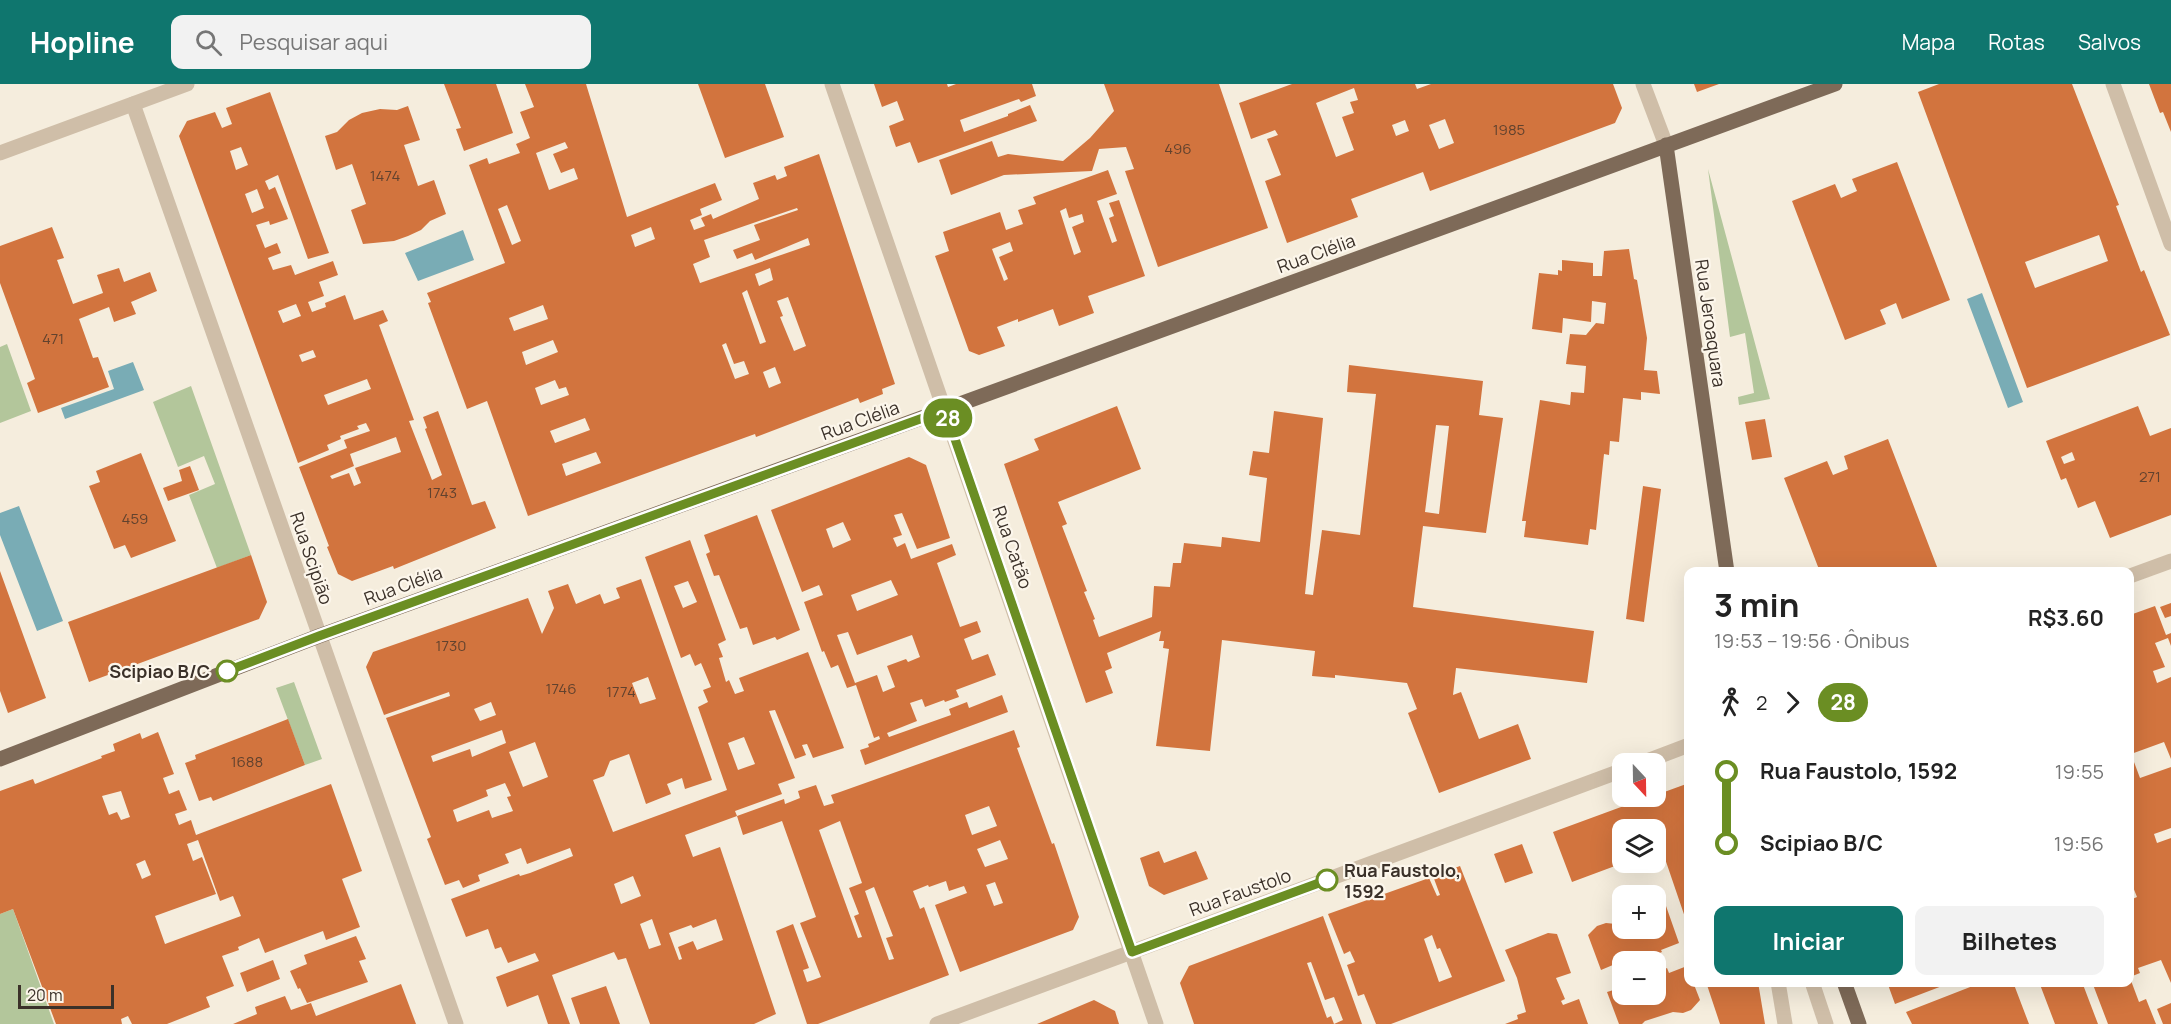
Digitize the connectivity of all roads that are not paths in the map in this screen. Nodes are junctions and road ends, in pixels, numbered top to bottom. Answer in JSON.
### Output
{"nodes":[{"id":1,"x":187,"y":84,"type":"edge"},
{"id":2,"x":832,"y":84,"type":"edge"},
{"id":3,"x":1643,"y":84,"type":"edge"},
{"id":4,"x":1835,"y":84,"type":"edge"},
{"id":5,"x":2113,"y":84,"type":"edge"},
{"id":6,"x":133,"y":104,"type":"junction"},
{"id":7,"x":1666,"y":145,"type":"junction"},
{"id":8,"x":0,"y":153,"type":"edge"},
{"id":9,"x":2171,"y":244,"type":"edge"},
{"id":10,"x":945,"y":410,"type":"junction"},
{"id":11,"x":2171,"y":561,"type":"edge"},
{"id":12,"x":1726,"y":567,"type":"edge"},
{"id":13,"x":2134,"y":575,"type":"edge"},
{"id":14,"x":319,"y":636,"type":"junction"},
{"id":15,"x":1684,"y":747,"type":"edge"},
{"id":16,"x":1666,"y":754,"type":"edge"},
{"id":17,"x":0,"y":759,"type":"edge"},
{"id":18,"x":1612,"y":774,"type":"edge"},
{"id":19,"x":1132,"y":952,"type":"junction"},
{"id":20,"x":1779,"y":987,"type":"edge"},
{"id":21,"x":1814,"y":987,"type":"edge"},
{"id":22,"x":1846,"y":987,"type":"edge"},
{"id":23,"x":456,"y":1024,"type":"edge"},
{"id":24,"x":937,"y":1024,"type":"edge"},
{"id":25,"x":1156,"y":1024,"type":"edge"},
{"id":26,"x":1785,"y":1024,"type":"edge"},
{"id":27,"x":1826,"y":1024,"type":"edge"},
{"id":28,"x":1859,"y":1024,"type":"edge"}],
"edges":[{"from":1,"to":6,"type":"street"},
{"from":2,"to":10,"type":"street","name":"Rua Catão"},
{"from":3,"to":7,"type":"street","name":"Rua Jeroaquara"},
{"from":4,"to":7,"type":"main road","name":"Rua Clélia"},
{"from":5,"to":9,"type":"street"},
{"from":6,"to":8,"type":"street"},
{"from":6,"to":14,"type":"street","name":"Rua Scipião"},
{"from":7,"to":10,"type":"main road","name":"Rua Clélia"},
{"from":7,"to":12,"type":"main road","name":"Rua Jeroaquara"},
{"from":10,"to":14,"type":"main road","name":"Rua Clélia"},
{"from":10,"to":19,"type":"street","name":"Rua Catão"},
{"from":11,"to":13,"type":"street"},
{"from":14,"to":17,"type":"main road","name":"Rua Clélia"},
{"from":14,"to":23,"type":"street","name":"Rua Scipião"},
{"from":15,"to":16,"type":"street"},
{"from":18,"to":19,"type":"street","name":"Rua Faustolo"},
{"from":19,"to":24,"type":"street","name":"Rua Faustolo"},
{"from":19,"to":25,"type":"street","name":"Rua Catão"},
{"from":20,"to":26,"type":"street"},
{"from":21,"to":27,"type":"street"},
{"from":22,"to":28,"type":"main road"}]}
